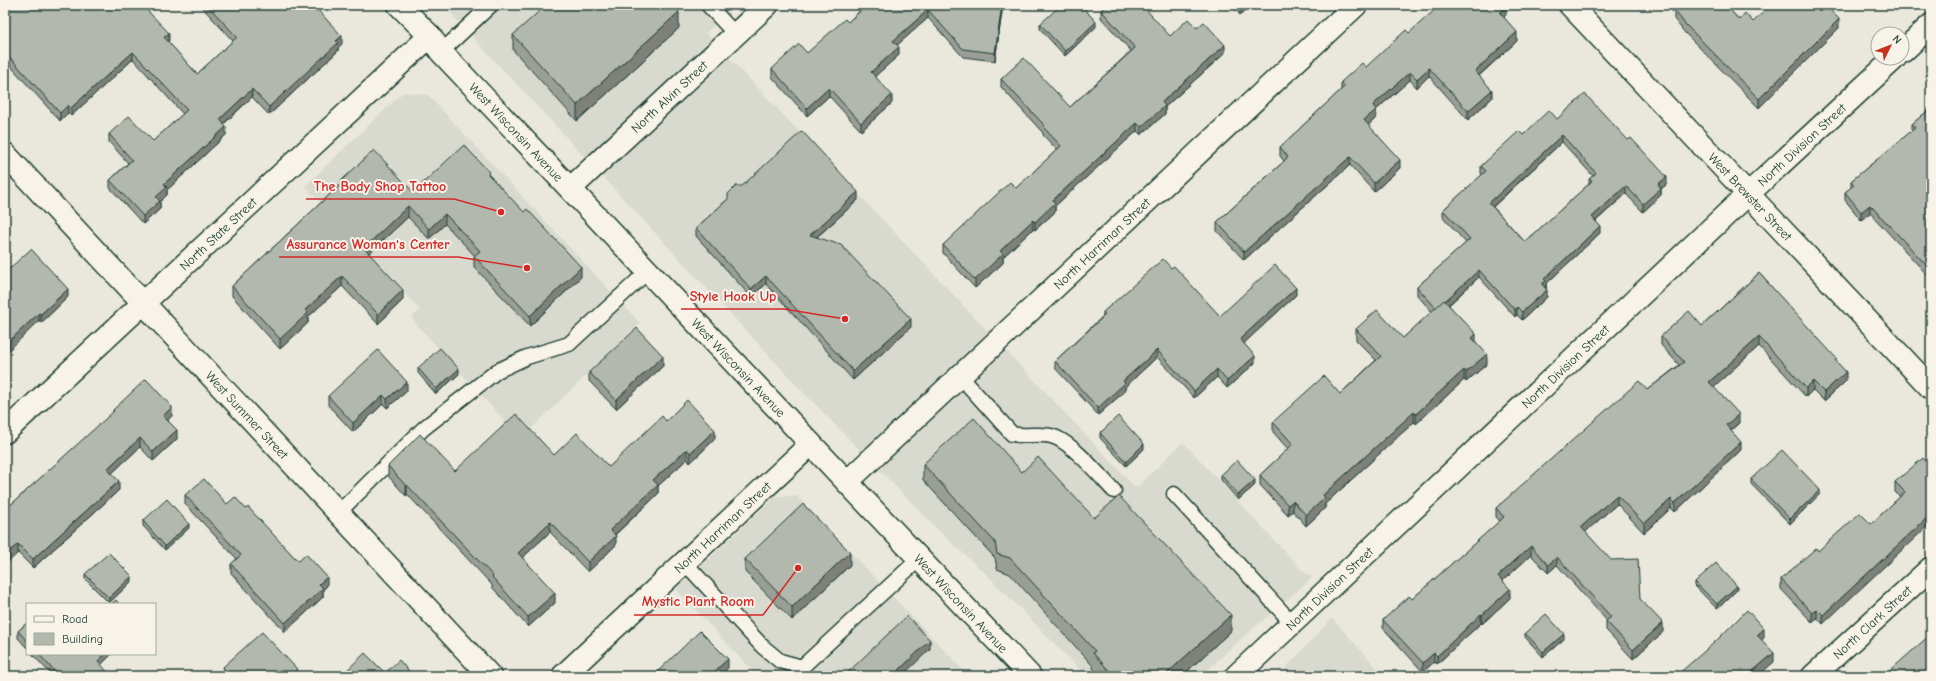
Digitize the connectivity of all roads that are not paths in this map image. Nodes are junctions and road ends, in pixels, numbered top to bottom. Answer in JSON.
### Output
{"nodes":[{"id":1,"x":399,"y":5,"type":"edge"},
{"id":2,"x":491,"y":5,"type":"edge"},
{"id":3,"x":708,"y":5,"type":"edge"},
{"id":4,"x":767,"y":5,"type":"edge"},
{"id":5,"x":1356,"y":5,"type":"edge"},
{"id":6,"x":1570,"y":5,"type":"edge"},
{"id":7,"x":1931,"y":25,"type":"edge"},
{"id":8,"x":736,"y":35,"type":"junction"},
{"id":9,"x":436,"y":44,"type":"junction"},
{"id":10,"x":1910,"y":45,"type":"edge"},
{"id":11,"x":1886,"y":66,"type":"edge"},
{"id":12,"x":5,"y":154,"type":"edge"},
{"id":13,"x":571,"y":188,"type":"junction"},
{"id":14,"x":1748,"y":194,"type":"junction"},
{"id":15,"x":648,"y":271,"type":"junction"},
{"id":16,"x":144,"y":302,"type":"junction"},
{"id":17,"x":960,"y":376,"type":"junction"},
{"id":18,"x":1931,"y":388,"type":"edge"},
{"id":19,"x":5,"y":432,"type":"edge"},
{"id":20,"x":811,"y":444,"type":"junction"},
{"id":21,"x":846,"y":482,"type":"junction"},
{"id":22,"x":1114,"y":491,"type":"dead end"},
{"id":23,"x":1174,"y":494,"type":"dead end"},
{"id":24,"x":338,"y":513,"type":"junction"},
{"id":25,"x":920,"y":558,"type":"junction"},
{"id":26,"x":685,"y":562,"type":"junction"},
{"id":27,"x":1931,"y":568,"type":"edge"},
{"id":28,"x":1292,"y":623,"type":"junction"},
{"id":29,"x":1245,"y":673,"type":"edge"},
{"id":30,"x":490,"y":676,"type":"edge"},
{"id":31,"x":564,"y":676,"type":"edge"},
{"id":32,"x":1030,"y":676,"type":"edge"},
{"id":33,"x":1813,"y":676,"type":"edge"}],
"edges":[{"from":1,"to":9,"type":"street","name":"West Wisconsin Avenue"},
{"from":2,"to":9,"type":"lane"},
{"from":3,"to":8,"type":"lane"},
{"from":4,"to":8,"type":"street","name":"North Alvin Street"},
{"from":5,"to":17,"type":"street","name":"North Harriman Street"},
{"from":6,"to":14,"type":"street","name":"West Brewster Street"},
{"from":7,"to":10,"type":"street"},
{"from":8,"to":13,"type":"street","name":"North Alvin Street"},
{"from":9,"to":13,"type":"street","name":"West Wisconsin Avenue"},
{"from":9,"to":16,"type":"street","name":"North State Street"},
{"from":11,"to":14,"type":"street","name":"North Division Street"},
{"from":12,"to":16,"type":"street","name":"West Summer Street"},
{"from":13,"to":15,"type":"street","name":"West Wisconsin Avenue"},
{"from":14,"to":18,"type":"street","name":"West Brewster Street"},
{"from":14,"to":28,"type":"street","name":"North Division Street"},
{"from":15,"to":20,"type":"street","name":"West Wisconsin Avenue"},
{"from":15,"to":24,"type":"lane"},
{"from":16,"to":19,"type":"street","name":"North State Street"},
{"from":16,"to":24,"type":"street","name":"West Summer Street"},
{"from":17,"to":21,"type":"street","name":"North Harriman Street"},
{"from":17,"to":22,"type":"lane"},
{"from":20,"to":21,"type":"street","name":"West Wisconsin Avenue"},
{"from":20,"to":26,"type":"street","name":"North Harriman Street"},
{"from":21,"to":25,"type":"street","name":"West Wisconsin Avenue"},
{"from":23,"to":28,"type":"lane"},
{"from":24,"to":30,"type":"street","name":"West Summer Street"},
{"from":25,"to":26,"type":"lane"},
{"from":25,"to":32,"type":"street","name":"West Wisconsin Avenue"},
{"from":26,"to":31,"type":"street","name":"North Harriman Street"},
{"from":27,"to":33,"type":"street","name":"North Clark Street"},
{"from":28,"to":29,"type":"street","name":"North Division Street"}]}
